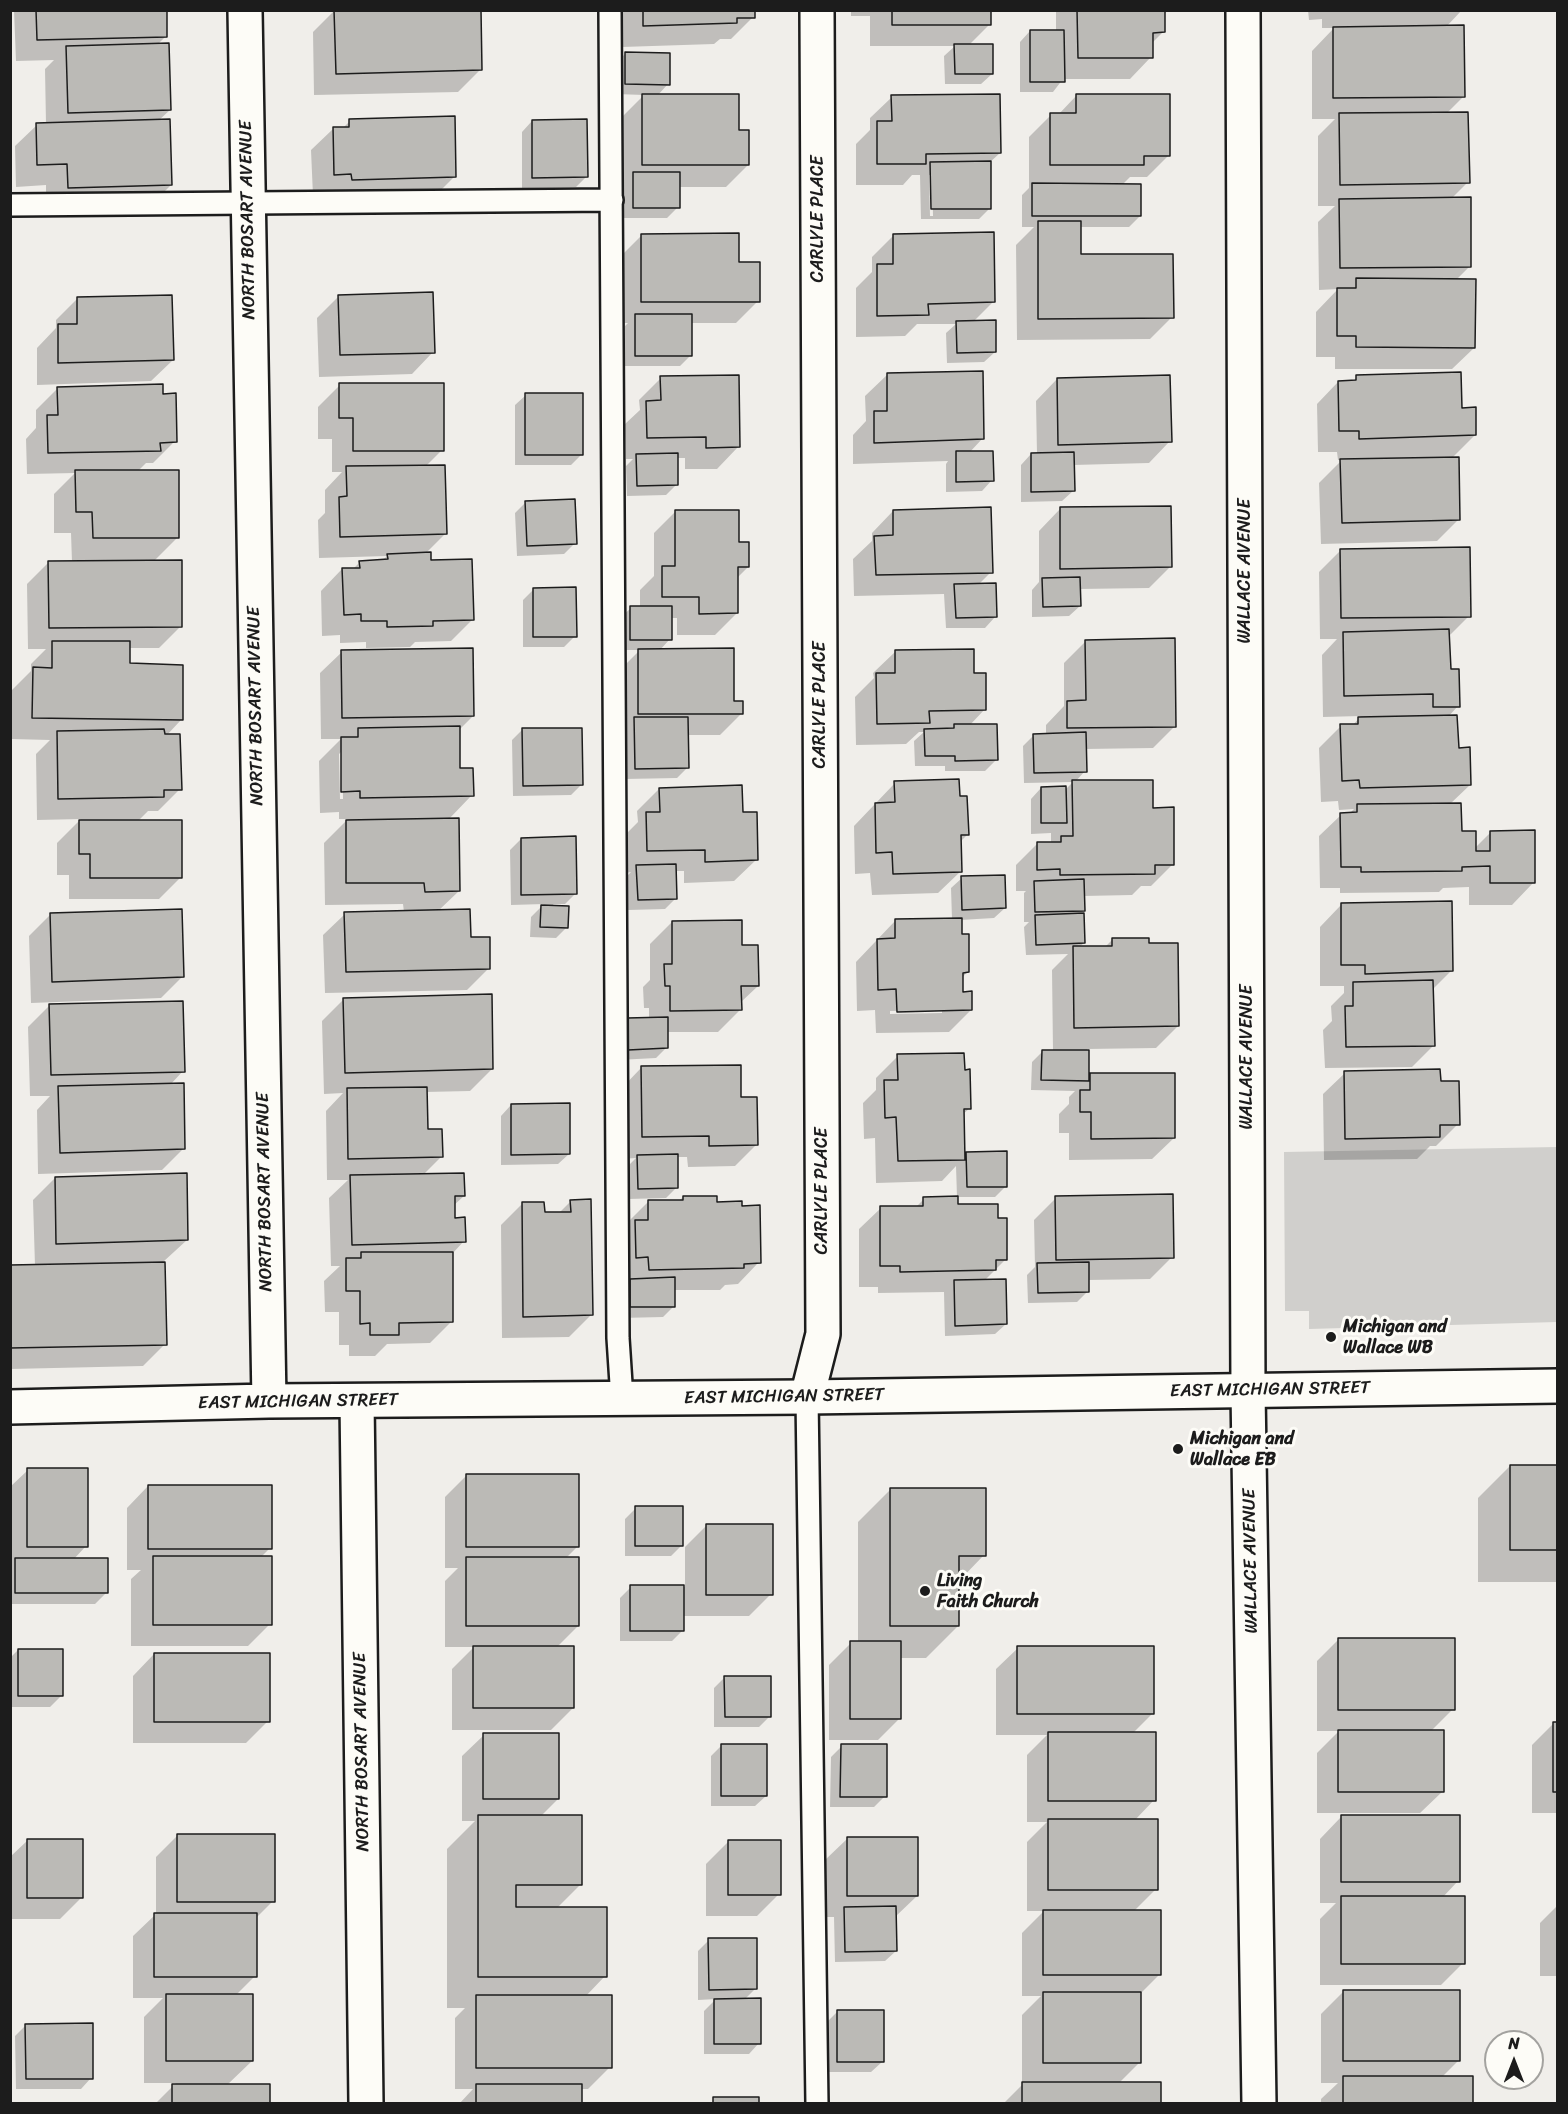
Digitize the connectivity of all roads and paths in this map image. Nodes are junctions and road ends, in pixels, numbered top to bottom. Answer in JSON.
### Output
{"nodes":[{"id":1,"x":245,"y":10,"type":"edge"},
{"id":2,"x":610,"y":10,"type":"edge"},
{"id":3,"x":817,"y":10,"type":"edge"},
{"id":4,"x":1243,"y":10,"type":"edge"},
{"id":5,"x":612,"y":200,"type":"junction"},
{"id":6,"x":248,"y":202,"type":"junction"},
{"id":7,"x":10,"y":205,"type":"edge"},
{"id":8,"x":1557,"y":1386,"type":"edge"},
{"id":9,"x":1248,"y":1390,"type":"junction"},
{"id":10,"x":807,"y":1397,"type":"junction"},
{"id":11,"x":622,"y":1399,"type":"junction"},
{"id":12,"x":268,"y":1401,"type":"junction"},
{"id":13,"x":357,"y":1401,"type":"junction"},
{"id":14,"x":10,"y":1407,"type":"edge"},
{"id":15,"x":366,"y":2103,"type":"edge"},
{"id":16,"x":817,"y":2103,"type":"edge"},
{"id":17,"x":1259,"y":2103,"type":"edge"}],
"edges":[{"from":1,"to":6,"type":"street","name":"NORTH BOSART AVENUE"},
{"from":2,"to":5,"type":"lane"},
{"from":3,"to":10,"type":"street","name":"CARLYLE PLACE"},
{"from":4,"to":9,"type":"street","name":"WALLACE AVENUE"},
{"from":5,"to":6,"type":"lane"},
{"from":5,"to":11,"type":"lane"},
{"from":6,"to":7,"type":"lane"},
{"from":6,"to":12,"type":"street","name":"NORTH BOSART AVENUE"},
{"from":8,"to":9,"type":"street","name":"EAST MICHIGAN STREET"},
{"from":9,"to":10,"type":"street","name":"EAST MICHIGAN STREET"},
{"from":9,"to":17,"type":"street","name":"WALLACE AVENUE"},
{"from":10,"to":11,"type":"street","name":"EAST MICHIGAN STREET"},
{"from":10,"to":16,"type":"lane"},
{"from":11,"to":13,"type":"street","name":"EAST MICHIGAN STREET"},
{"from":12,"to":13,"type":"street","name":"EAST MICHIGAN STREET"},
{"from":12,"to":14,"type":"street","name":"EAST MICHIGAN STREET"},
{"from":13,"to":15,"type":"street","name":"NORTH BOSART AVENUE"}]}
